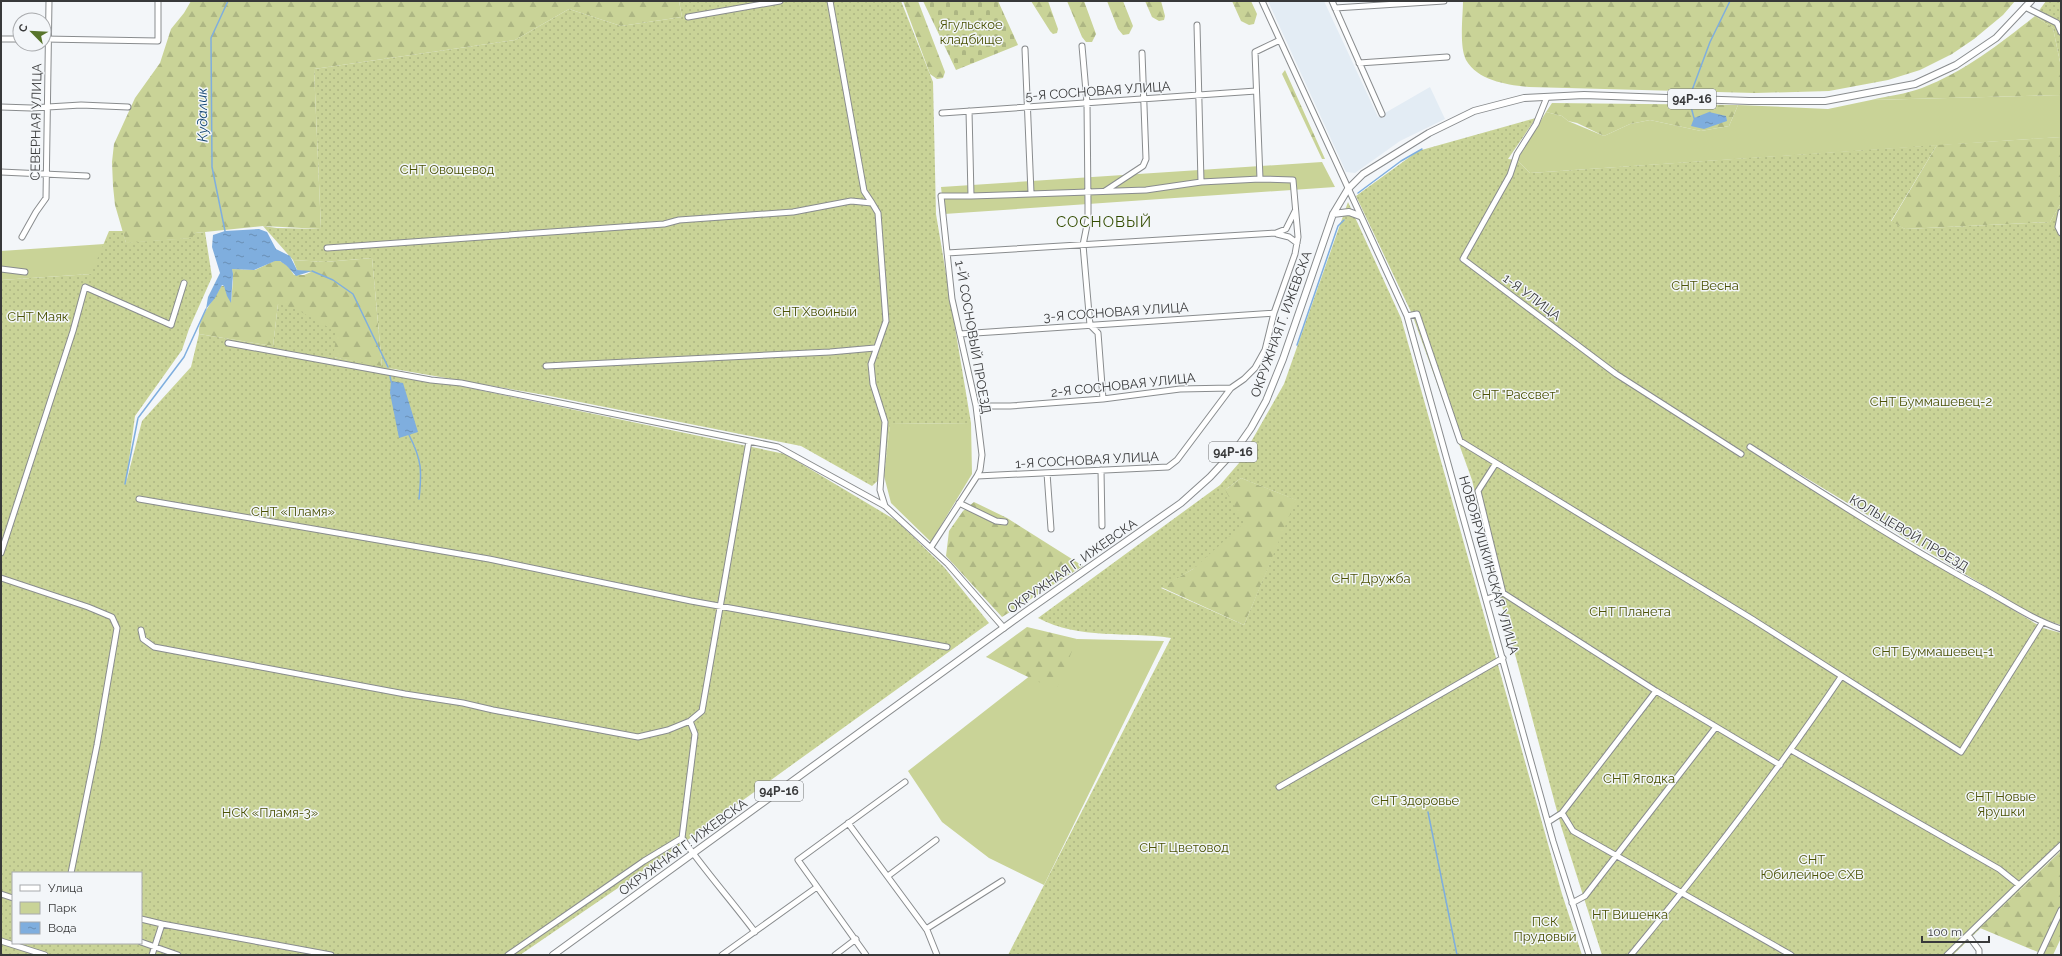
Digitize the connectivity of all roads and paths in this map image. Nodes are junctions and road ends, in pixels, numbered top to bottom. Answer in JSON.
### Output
{"nodes":[{"id":1,"x":49,"y":1,"type":"edge"},
{"id":2,"x":158,"y":1,"type":"edge"},
{"id":3,"x":780,"y":1,"type":"edge"},
{"id":4,"x":830,"y":1,"type":"edge"},
{"id":5,"x":1262,"y":1,"type":"edge"},
{"id":6,"x":1332,"y":1,"type":"edge"},
{"id":7,"x":1444,"y":1,"type":"edge"},
{"id":8,"x":2032,"y":1,"type":"edge"},
{"id":9,"x":2026,"y":7,"type":"junction"},
{"id":10,"x":1335,"y":8,"type":"junction"},
{"id":11,"x":48,"y":12,"type":"edge"},
{"id":12,"x":688,"y":17,"type":"dead end"},
{"id":13,"x":1197,"y":25,"type":"dead end"},
{"id":14,"x":2061,"y":32,"type":"edge"},
{"id":15,"x":1,"y":39,"type":"edge"},
{"id":16,"x":12,"y":39,"type":"edge"},
{"id":17,"x":52,"y":39,"type":"edge"},
{"id":18,"x":1280,"y":40,"type":"junction"},
{"id":19,"x":1082,"y":46,"type":"dead end"},
{"id":20,"x":1025,"y":49,"type":"dead end"},
{"id":21,"x":46,"y":52,"type":"edge"},
{"id":22,"x":1142,"y":53,"type":"dead end"},
{"id":23,"x":1447,"y":57,"type":"dead end"},
{"id":24,"x":1359,"y":63,"type":"junction"},
{"id":25,"x":1256,"y":91,"type":"junction"},
{"id":26,"x":1199,"y":95,"type":"junction"},
{"id":27,"x":1547,"y":97,"type":"junction"},
{"id":28,"x":1143,"y":99,"type":"junction"},
{"id":29,"x":1087,"y":103,"type":"junction"},
{"id":30,"x":1,"y":107,"type":"edge"},
{"id":31,"x":47,"y":107,"type":"junction"},
{"id":32,"x":1027,"y":107,"type":"junction"},
{"id":33,"x":128,"y":108,"type":"dead end"},
{"id":34,"x":969,"y":111,"type":"junction"},
{"id":35,"x":942,"y":113,"type":"dead end"},
{"id":36,"x":1382,"y":114,"type":"dead end"},
{"id":37,"x":1,"y":172,"type":"edge"},
{"id":38,"x":47,"y":174,"type":"junction"},
{"id":39,"x":87,"y":176,"type":"dead end"},
{"id":40,"x":1260,"y":179,"type":"junction"},
{"id":41,"x":1201,"y":182,"type":"junction"},
{"id":42,"x":1348,"y":189,"type":"junction"},
{"id":43,"x":1104,"y":191,"type":"junction"},
{"id":44,"x":1088,"y":192,"type":"junction"},
{"id":45,"x":1031,"y":193,"type":"junction"},
{"id":46,"x":971,"y":196,"type":"junction"},
{"id":47,"x":872,"y":203,"type":"junction"},
{"id":48,"x":1296,"y":209,"type":"junction"},
{"id":49,"x":2061,"y":212,"type":"edge"},
{"id":50,"x":1333,"y":214,"type":"junction"},
{"id":51,"x":1360,"y":216,"type":"junction"},
{"id":52,"x":1276,"y":233,"type":"junction"},
{"id":53,"x":2061,"y":233,"type":"edge"},
{"id":54,"x":22,"y":237,"type":"dead end"},
{"id":55,"x":1297,"y":243,"type":"junction"},
{"id":56,"x":1083,"y":246,"type":"junction"},
{"id":57,"x":327,"y":248,"type":"dead end"},
{"id":58,"x":947,"y":253,"type":"junction"},
{"id":59,"x":1,"y":269,"type":"edge"},
{"id":60,"x":25,"y":272,"type":"dead end"},
{"id":61,"x":184,"y":283,"type":"dead end"},
{"id":62,"x":1274,"y":313,"type":"junction"},
{"id":63,"x":1406,"y":316,"type":"junction"},
{"id":64,"x":1090,"y":326,"type":"junction"},
{"id":65,"x":960,"y":334,"type":"junction"},
{"id":66,"x":228,"y":343,"type":"dead end"},
{"id":67,"x":875,"y":348,"type":"junction"},
{"id":68,"x":546,"y":366,"type":"dead end"},
{"id":69,"x":1231,"y":388,"type":"junction"},
{"id":70,"x":1103,"y":398,"type":"junction"},
{"id":71,"x":976,"y":406,"type":"junction"},
{"id":72,"x":750,"y":441,"type":"junction"},
{"id":73,"x":1750,"y":447,"type":"dead end"},
{"id":74,"x":1741,"y":454,"type":"dead end"},
{"id":75,"x":1496,"y":463,"type":"junction"},
{"id":76,"x":1101,"y":470,"type":"junction"},
{"id":77,"x":1047,"y":473,"type":"junction"},
{"id":78,"x":977,"y":476,"type":"junction"},
{"id":79,"x":139,"y":499,"type":"dead end"},
{"id":80,"x":959,"y":504,"type":"junction"},
{"id":81,"x":885,"y":506,"type":"junction"},
{"id":82,"x":1005,"y":522,"type":"dead end"},
{"id":83,"x":1102,"y":526,"type":"dead end"},
{"id":84,"x":1051,"y":529,"type":"dead end"},
{"id":85,"x":931,"y":547,"type":"junction"},
{"id":86,"x":1,"y":553,"type":"edge"},
{"id":87,"x":1,"y":578,"type":"edge"},
{"id":88,"x":1504,"y":593,"type":"junction"},
{"id":89,"x":1487,"y":599,"type":"junction"},
{"id":90,"x":721,"y":606,"type":"junction"},
{"id":91,"x":2042,"y":623,"type":"junction"},
{"id":92,"x":1004,"y":628,"type":"junction"},
{"id":93,"x":2061,"y":629,"type":"edge"},
{"id":94,"x":141,"y":630,"type":"dead end"},
{"id":95,"x":947,"y":647,"type":"dead end"},
{"id":96,"x":1503,"y":658,"type":"junction"},
{"id":97,"x":1841,"y":677,"type":"junction"},
{"id":98,"x":1656,"y":691,"type":"junction"},
{"id":99,"x":690,"y":721,"type":"junction"},
{"id":100,"x":1716,"y":727,"type":"junction"},
{"id":101,"x":1791,"y":750,"type":"junction"},
{"id":102,"x":1780,"y":765,"type":"junction"},
{"id":103,"x":905,"y":782,"type":"dead end"},
{"id":104,"x":1279,"y":787,"type":"dead end"},
{"id":105,"x":1562,"y":813,"type":"junction"},
{"id":106,"x":1548,"y":822,"type":"junction"},
{"id":107,"x":848,"y":823,"type":"junction"},
{"id":108,"x":682,"y":838,"type":"junction"},
{"id":109,"x":936,"y":840,"type":"dead end"},
{"id":110,"x":2061,"y":845,"type":"edge"},
{"id":111,"x":693,"y":853,"type":"junction"},
{"id":112,"x":1617,"y":857,"type":"junction"},
{"id":113,"x":71,"y":872,"type":"edge"},
{"id":114,"x":888,"y":876,"type":"junction"},
{"id":115,"x":1002,"y":881,"type":"dead end"},
{"id":116,"x":2019,"y":885,"type":"junction"},
{"id":117,"x":817,"y":887,"type":"junction"},
{"id":118,"x":1,"y":894,"type":"edge"},
{"id":119,"x":1682,"y":894,"type":"junction"},
{"id":120,"x":12,"y":898,"type":"edge"},
{"id":121,"x":1572,"y":902,"type":"junction"},
{"id":122,"x":2061,"y":910,"type":"edge"},
{"id":123,"x":142,"y":919,"type":"edge"},
{"id":124,"x":162,"y":924,"type":"junction"},
{"id":125,"x":926,"y":929,"type":"junction"},
{"id":126,"x":755,"y":932,"type":"junction"},
{"id":127,"x":1968,"y":935,"type":"junction"},
{"id":128,"x":1,"y":940,"type":"edge"},
{"id":129,"x":856,"y":940,"type":"junction"},
{"id":130,"x":142,"y":942,"type":"edge"},
{"id":131,"x":12,"y":944,"type":"edge"},
{"id":132,"x":13,"y":944,"type":"edge"},
{"id":133,"x":154,"y":947,"type":"junction"},
{"id":134,"x":732,"y":948,"type":"junction"},
{"id":135,"x":45,"y":955,"type":"edge"},
{"id":136,"x":152,"y":955,"type":"edge"},
{"id":137,"x":178,"y":955,"type":"edge"},
{"id":138,"x":331,"y":955,"type":"edge"},
{"id":139,"x":508,"y":955,"type":"edge"},
{"id":140,"x":553,"y":955,"type":"edge"},
{"id":141,"x":722,"y":955,"type":"edge"},
{"id":142,"x":729,"y":955,"type":"edge"},
{"id":143,"x":835,"y":955,"type":"edge"},
{"id":144,"x":866,"y":955,"type":"edge"},
{"id":145,"x":937,"y":955,"type":"edge"},
{"id":146,"x":1589,"y":955,"type":"edge"},
{"id":147,"x":1631,"y":955,"type":"edge"},
{"id":148,"x":1791,"y":955,"type":"edge"},
{"id":149,"x":1947,"y":955,"type":"edge"},
{"id":150,"x":1979,"y":955,"type":"edge"},
{"id":151,"x":2040,"y":955,"type":"edge"}],
"edges":[{"from":1,"to":11,"type":"street","name":"СЕВЕРНАЯ УЛИЦА"},
{"from":2,"to":17,"type":"street"},
{"from":3,"to":12,"type":"street"},
{"from":4,"to":47,"type":"street"},
{"from":5,"to":18,"type":"street","name":"НОВОЯРУШКИНСКАЯ УЛИЦА"},
{"from":6,"to":10,"type":"street"},
{"from":7,"to":10,"type":"street"},
{"from":8,"to":9,"type":"main road","name":"ОКРУЖНАЯ Г. ИЖЕВСКА","number":"94Р-16"},
{"from":9,"to":14,"type":"street"},
{"from":9,"to":27,"type":"main road","name":"ОКРУЖНАЯ Г. ИЖЕВСКА","number":"94Р-16"},
{"from":10,"to":24,"type":"street"},
{"from":13,"to":26,"type":"street"},
{"from":15,"to":16,"type":"street"},
{"from":18,"to":25,"type":"street"},
{"from":18,"to":42,"type":"street","name":"НОВОЯРУШКИНСКАЯ УЛИЦА"},
{"from":19,"to":29,"type":"street"},
{"from":20,"to":32,"type":"street"},
{"from":21,"to":31,"type":"street","name":"СЕВЕРНАЯ УЛИЦА"},
{"from":22,"to":28,"type":"street"},
{"from":23,"to":24,"type":"street"},
{"from":24,"to":36,"type":"street"},
{"from":25,"to":26,"type":"street","name":"5-Я СОСНОВАЯ УЛИЦА"},
{"from":25,"to":40,"type":"street"},
{"from":26,"to":28,"type":"street","name":"5-Я СОСНОВАЯ УЛИЦА"},
{"from":26,"to":41,"type":"street"},
{"from":27,"to":42,"type":"main road","name":"ОКРУЖНАЯ Г. ИЖЕВСКА","number":"94Р-16"},
{"from":27,"to":74,"type":"street","name":"1-Я УЛИЦА"},
{"from":28,"to":29,"type":"street","name":"5-Я СОСНОВАЯ УЛИЦА"},
{"from":28,"to":43,"type":"street"},
{"from":29,"to":32,"type":"street","name":"5-Я СОСНОВАЯ УЛИЦА"},
{"from":29,"to":44,"type":"street"},
{"from":30,"to":31,"type":"street"},
{"from":31,"to":33,"type":"street"},
{"from":31,"to":38,"type":"street","name":"СЕВЕРНАЯ УЛИЦА"},
{"from":32,"to":34,"type":"street","name":"5-Я СОСНОВАЯ УЛИЦА"},
{"from":32,"to":45,"type":"street"},
{"from":34,"to":35,"type":"street","name":"5-Я СОСНОВАЯ УЛИЦА"},
{"from":34,"to":46,"type":"street"},
{"from":37,"to":38,"type":"street"},
{"from":38,"to":39,"type":"street"},
{"from":38,"to":54,"type":"street","name":"СЕВЕРНАЯ УЛИЦА"},
{"from":40,"to":41,"type":"street"},
{"from":40,"to":48,"type":"street"},
{"from":41,"to":43,"type":"street"},
{"from":42,"to":50,"type":"main road","name":"ОКРУЖНАЯ Г. ИЖЕВСКА","number":"94Р-16"},
{"from":42,"to":51,"type":"street","name":"НОВОЯРУШКИНСКАЯ УЛИЦА"},
{"from":43,"to":44,"type":"street"},
{"from":44,"to":45,"type":"street"},
{"from":44,"to":56,"type":"street"},
{"from":45,"to":46,"type":"street"},
{"from":46,"to":58,"type":"street","name":"1-Й СОСНОВЫЙ ПРОЕЗД"},
{"from":47,"to":57,"type":"street"},
{"from":47,"to":67,"type":"street"},
{"from":48,"to":52,"type":"street"},
{"from":48,"to":55,"type":"street"},
{"from":49,"to":53,"type":"street"},
{"from":50,"to":51,"type":"main road"},
{"from":50,"to":92,"type":"main road","name":"ОКРУЖНАЯ Г. ИЖЕВСКА","number":"94Р-16"},
{"from":51,"to":63,"type":"street","name":"НОВОЯРУШКИНСКАЯ УЛИЦА"},
{"from":52,"to":55,"type":"street"},
{"from":52,"to":56,"type":"street"},
{"from":55,"to":62,"type":"street"},
{"from":56,"to":58,"type":"street"},
{"from":56,"to":64,"type":"street"},
{"from":58,"to":65,"type":"street","name":"1-Й СОСНОВЫЙ ПРОЕЗД"},
{"from":59,"to":60,"type":"street"},
{"from":61,"to":86,"type":"street"},
{"from":62,"to":64,"type":"street","name":"3-Я СОСНОВАЯ УЛИЦА"},
{"from":62,"to":69,"type":"street"},
{"from":63,"to":75,"type":"street"},
{"from":63,"to":89,"type":"street","name":"НОВОЯРУШКИНСКАЯ УЛИЦА"},
{"from":64,"to":65,"type":"street","name":"3-Я СОСНОВАЯ УЛИЦА"},
{"from":64,"to":70,"type":"street"},
{"from":65,"to":71,"type":"street","name":"1-Й СОСНОВЫЙ ПРОЕЗД"},
{"from":66,"to":72,"type":"street"},
{"from":67,"to":68,"type":"street"},
{"from":67,"to":81,"type":"street"},
{"from":69,"to":70,"type":"street","name":"2-Я СОСНОВАЯ УЛИЦА"},
{"from":69,"to":76,"type":"street","name":"1-Я СОСНОВАЯ УЛИЦА"},
{"from":70,"to":71,"type":"street","name":"2-Я СОСНОВАЯ УЛИЦА"},
{"from":71,"to":78,"type":"street","name":"1-Й СОСНОВЫЙ ПРОЕЗД"},
{"from":72,"to":81,"type":"street"},
{"from":72,"to":90,"type":"street"},
{"from":73,"to":91,"type":"street","name":"КОЛЬЦЕВОЙ ПРОЕЗД"},
{"from":75,"to":88,"type":"street"},
{"from":75,"to":97,"type":"street"},
{"from":76,"to":77,"type":"street","name":"1-Я СОСНОВАЯ УЛИЦА"},
{"from":76,"to":83,"type":"street"},
{"from":77,"to":78,"type":"street","name":"1-Я СОСНОВАЯ УЛИЦА"},
{"from":77,"to":84,"type":"street"},
{"from":78,"to":80,"type":"street","name":"1-Й СОСНОВЫЙ ПРОЕЗД"},
{"from":79,"to":90,"type":"street"},
{"from":80,"to":82,"type":"street"},
{"from":80,"to":85,"type":"street","name":"1-Й СОСНОВЫЙ ПРОЕЗД"},
{"from":81,"to":85,"type":"street"},
{"from":85,"to":92,"type":"street"},
{"from":87,"to":113,"type":"street"},
{"from":88,"to":89,"type":"street"},
{"from":88,"to":98,"type":"street"},
{"from":89,"to":96,"type":"street","name":"НОВОЯРУШКИНСКАЯ УЛИЦА"},
{"from":90,"to":95,"type":"street"},
{"from":90,"to":99,"type":"street"},
{"from":91,"to":93,"type":"street","name":"КОЛЬЦЕВОЙ ПРОЕЗД"},
{"from":91,"to":97,"type":"street"},
{"from":92,"to":111,"type":"main road","name":"ОКРУЖНАЯ Г. ИЖЕВСКА","number":"94Р-16"},
{"from":94,"to":99,"type":"street"},
{"from":96,"to":104,"type":"street"},
{"from":96,"to":106,"type":"street","name":"НОВОЯРУШКИНСКАЯ УЛИЦА"},
{"from":97,"to":101,"type":"street"},
{"from":98,"to":100,"type":"street"},
{"from":98,"to":105,"type":"street"},
{"from":99,"to":108,"type":"street"},
{"from":100,"to":102,"type":"street"},
{"from":100,"to":112,"type":"street"},
{"from":101,"to":102,"type":"street"},
{"from":101,"to":116,"type":"street"},
{"from":102,"to":119,"type":"street"},
{"from":103,"to":107,"type":"street"},
{"from":105,"to":106,"type":"street"},
{"from":105,"to":112,"type":"street"},
{"from":106,"to":121,"type":"street","name":"НОВОЯРУШКИНСКАЯ УЛИЦА"},
{"from":107,"to":114,"type":"street"},
{"from":107,"to":117,"type":"street"},
{"from":108,"to":111,"type":"street"},
{"from":108,"to":139,"type":"street"},
{"from":109,"to":114,"type":"street"},
{"from":110,"to":116,"type":"street"},
{"from":111,"to":126,"type":"street"},
{"from":111,"to":140,"type":"main road","name":"ОКРУЖНАЯ Г. ИЖЕВСКА","number":"94Р-16"},
{"from":112,"to":119,"type":"street"},
{"from":112,"to":121,"type":"street"},
{"from":114,"to":125,"type":"street"},
{"from":115,"to":125,"type":"street"},
{"from":116,"to":127,"type":"street"},
{"from":117,"to":126,"type":"street"},
{"from":117,"to":129,"type":"street"},
{"from":118,"to":120,"type":"street"},
{"from":119,"to":147,"type":"street"},
{"from":119,"to":148,"type":"street"},
{"from":121,"to":146,"type":"street","name":"НОВОЯРУШКИНСКАЯ УЛИЦА"},
{"from":122,"to":151,"type":"street"},
{"from":123,"to":124,"type":"street"},
{"from":124,"to":133,"type":"street"},
{"from":124,"to":138,"type":"street"},
{"from":125,"to":145,"type":"street"},
{"from":126,"to":134,"type":"street"},
{"from":127,"to":149,"type":"street"},
{"from":127,"to":150,"type":"street"},
{"from":128,"to":131,"type":"street"},
{"from":129,"to":143,"type":"street"},
{"from":129,"to":144,"type":"street"},
{"from":130,"to":133,"type":"street"},
{"from":132,"to":135,"type":"street"},
{"from":133,"to":136,"type":"street"},
{"from":133,"to":137,"type":"street"},
{"from":134,"to":141,"type":"street"},
{"from":134,"to":142,"type":"street"}]}
